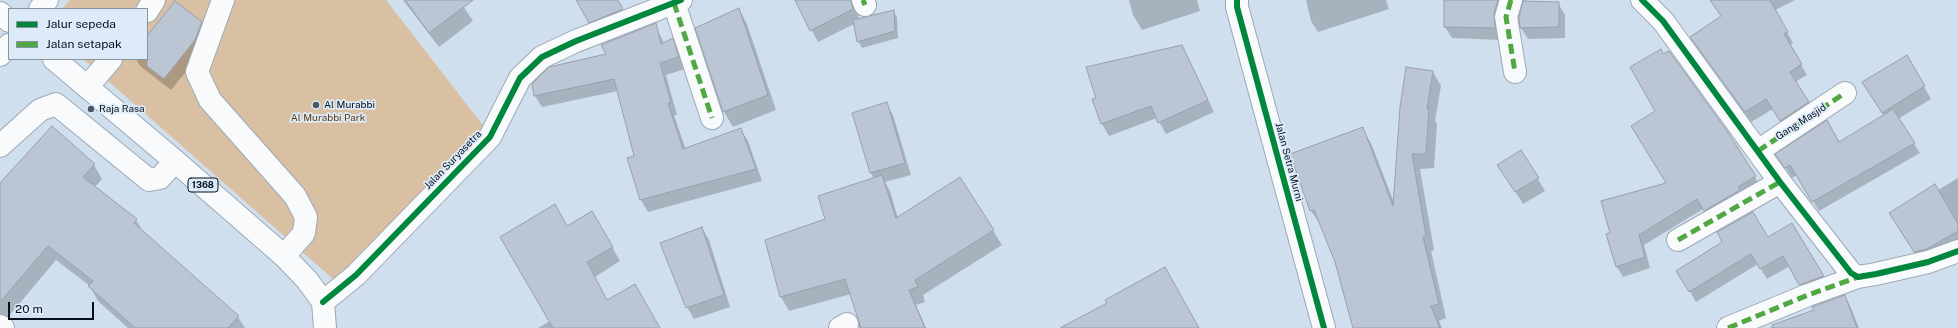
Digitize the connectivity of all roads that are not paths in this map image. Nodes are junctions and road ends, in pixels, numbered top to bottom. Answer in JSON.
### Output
{"nodes":[{"id":1,"x":47,"y":0,"type":"edge"},
{"id":2,"x":154,"y":0,"type":"edge"},
{"id":3,"x":223,"y":0,"type":"edge"},
{"id":4,"x":1237,"y":0,"type":"edge"},
{"id":5,"x":1510,"y":0,"type":"edge"},
{"id":6,"x":1642,"y":0,"type":"edge"},
{"id":7,"x":678,"y":1,"type":"edge"},
{"id":8,"x":41,"y":8,"type":"edge"},
{"id":9,"x":148,"y":9,"type":"edge"},
{"id":10,"x":0,"y":14,"type":"edge"},
{"id":11,"x":8,"y":20,"type":"edge"},
{"id":12,"x":8,"y":46,"type":"edge"},
{"id":13,"x":0,"y":55,"type":"edge"},
{"id":14,"x":55,"y":60,"type":"edge"},
{"id":15,"x":110,"y":60,"type":"edge"},
{"id":16,"x":1515,"y":72,"type":"dead end"},
{"id":17,"x":87,"y":87,"type":"junction"},
{"id":18,"x":1845,"y":93,"type":"dead end"},
{"id":19,"x":712,"y":118,"type":"dead end"},
{"id":20,"x":0,"y":146,"type":"edge"},
{"id":21,"x":1758,"y":150,"type":"junction"},
{"id":22,"x":175,"y":161,"type":"junction"},
{"id":23,"x":1780,"y":182,"type":"junction"},
{"id":24,"x":1678,"y":240,"type":"dead end"},
{"id":25,"x":1958,"y":251,"type":"edge"},
{"id":26,"x":284,"y":256,"type":"junction"},
{"id":27,"x":1858,"y":277,"type":"junction"},
{"id":28,"x":323,"y":302,"type":"junction"},
{"id":29,"x":0,"y":326,"type":"edge"},
{"id":30,"x":3,"y":328,"type":"edge"},
{"id":31,"x":325,"y":328,"type":"edge"},
{"id":32,"x":1324,"y":328,"type":"edge"},
{"id":33,"x":1728,"y":328,"type":"edge"}],
"edges":[{"from":1,"to":8,"type":"street"},
{"from":2,"to":9,"type":"street"},
{"from":3,"to":26,"type":"street"},
{"from":4,"to":32,"type":"street","name":"Jalan Setra Murni"},
{"from":5,"to":16,"type":"street"},
{"from":6,"to":21,"type":"street"},
{"from":7,"to":19,"type":"street"},
{"from":7,"to":28,"type":"street","name":"Jalan Suryasetra"},
{"from":10,"to":11,"type":"street"},
{"from":12,"to":13,"type":"street"},
{"from":14,"to":17,"type":"street","number":"1368"},
{"from":15,"to":17,"type":"street"},
{"from":17,"to":22,"type":"street","number":"1368"},
{"from":18,"to":21,"type":"street","name":"Gang Masjid"},
{"from":20,"to":22,"type":"street"},
{"from":21,"to":23,"type":"street"},
{"from":22,"to":26,"type":"street","number":"1368"},
{"from":23,"to":24,"type":"street"},
{"from":23,"to":27,"type":"street"},
{"from":25,"to":27,"type":"street"},
{"from":26,"to":28,"type":"street","number":"1368"},
{"from":27,"to":33,"type":"street"},
{"from":28,"to":31,"type":"street"},
{"from":29,"to":30,"type":"street"}]}
